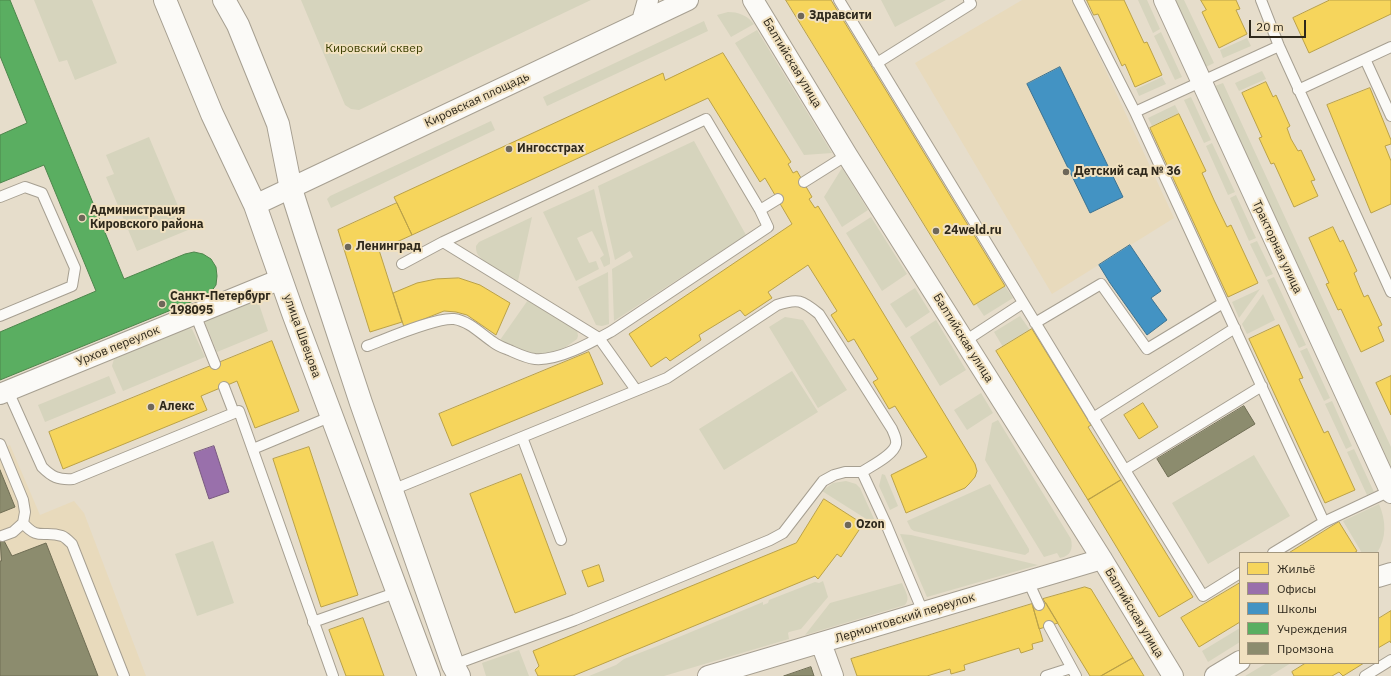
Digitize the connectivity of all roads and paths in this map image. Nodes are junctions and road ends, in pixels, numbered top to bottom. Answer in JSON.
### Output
{"nodes":[{"id":1,"x":166,"y":0,"type":"edge"},
{"id":2,"x":224,"y":0,"type":"edge"},
{"id":3,"x":233,"y":0,"type":"edge"},
{"id":4,"x":648,"y":0,"type":"edge"},
{"id":5,"x":688,"y":0,"type":"edge"},
{"id":6,"x":753,"y":0,"type":"edge"},
{"id":7,"x":839,"y":0,"type":"edge"},
{"id":8,"x":969,"y":0,"type":"edge"},
{"id":9,"x":1078,"y":0,"type":"edge"},
{"id":10,"x":1164,"y":0,"type":"edge"},
{"id":11,"x":1261,"y":0,"type":"edge"},
{"id":12,"x":642,"y":21,"type":"junction"},
{"id":13,"x":238,"y":24,"type":"junction"},
{"id":14,"x":1279,"y":46,"type":"junction"},
{"id":15,"x":1391,"y":47,"type":"edge"},
{"id":16,"x":1365,"y":59,"type":"junction"},
{"id":17,"x":877,"y":63,"type":"junction"},
{"id":18,"x":1201,"y":82,"type":"junction"},
{"id":19,"x":1298,"y":90,"type":"junction"},
{"id":20,"x":1135,"y":112,"type":"junction"},
{"id":21,"x":1391,"y":116,"type":"edge"},
{"id":22,"x":847,"y":154,"type":"junction"},
{"id":23,"x":804,"y":182,"type":"dead end"},
{"id":24,"x":291,"y":189,"type":"junction"},
{"id":25,"x":0,"y":197,"type":"edge"},
{"id":26,"x":778,"y":199,"type":"dead end"},
{"id":27,"x":255,"y":205,"type":"junction"},
{"id":28,"x":760,"y":210,"type":"junction"},
{"id":29,"x":443,"y":242,"type":"junction"},
{"id":30,"x":402,"y":264,"type":"dead end"},
{"id":31,"x":281,"y":279,"type":"junction"},
{"id":32,"x":1391,"y":292,"type":"edge"},
{"id":33,"x":1023,"y":303,"type":"junction"},
{"id":34,"x":1223,"y":303,"type":"junction"},
{"id":35,"x":195,"y":314,"type":"junction"},
{"id":36,"x":0,"y":316,"type":"edge"},
{"id":37,"x":1035,"y":323,"type":"junction"},
{"id":38,"x":1235,"y":328,"type":"junction"},
{"id":39,"x":599,"y":338,"type":"junction"},
{"id":40,"x":965,"y":340,"type":"junction"},
{"id":41,"x":366,"y":346,"type":"dead end"},
{"id":42,"x":215,"y":364,"type":"dead end"},
{"id":43,"x":1262,"y":386,"type":"junction"},
{"id":44,"x":224,"y":387,"type":"dead end"},
{"id":45,"x":636,"y":390,"type":"junction"},
{"id":46,"x":4,"y":393,"type":"edge"},
{"id":47,"x":234,"y":413,"type":"junction"},
{"id":48,"x":332,"y":416,"type":"junction"},
{"id":49,"x":1093,"y":418,"type":"junction"},
{"id":50,"x":522,"y":437,"type":"junction"},
{"id":51,"x":0,"y":444,"type":"edge"},
{"id":52,"x":253,"y":448,"type":"junction"},
{"id":53,"x":1125,"y":470,"type":"junction"},
{"id":54,"x":862,"y":472,"type":"junction"},
{"id":55,"x":392,"y":490,"type":"junction"},
{"id":56,"x":1390,"y":492,"type":"edge"},
{"id":57,"x":1324,"y":522,"type":"junction"},
{"id":58,"x":23,"y":523,"type":"junction"},
{"id":59,"x":2,"y":536,"type":"dead end"},
{"id":60,"x":561,"y":540,"type":"dead end"},
{"id":61,"x":1275,"y":552,"type":"edge"},
{"id":62,"x":1102,"y":559,"type":"junction"},
{"id":63,"x":1239,"y":574,"type":"edge"},
{"id":64,"x":1391,"y":574,"type":"edge"},
{"id":65,"x":1379,"y":577,"type":"edge"},
{"id":66,"x":1028,"y":581,"type":"junction"},
{"id":67,"x":398,"y":592,"type":"junction"},
{"id":68,"x":1038,"y":606,"type":"dead end"},
{"id":69,"x":923,"y":612,"type":"junction"},
{"id":70,"x":313,"y":622,"type":"junction"},
{"id":71,"x":1049,"y":626,"type":"dead end"},
{"id":72,"x":821,"y":643,"type":"junction"},
{"id":73,"x":1391,"y":660,"type":"edge"},
{"id":74,"x":1239,"y":662,"type":"edge"},
{"id":75,"x":456,"y":670,"type":"edge"},
{"id":76,"x":1074,"y":672,"type":"edge"},
{"id":77,"x":124,"y":676,"type":"edge"},
{"id":78,"x":332,"y":676,"type":"edge"},
{"id":79,"x":429,"y":676,"type":"edge"},
{"id":80,"x":708,"y":676,"type":"edge"},
{"id":81,"x":833,"y":676,"type":"edge"},
{"id":82,"x":1046,"y":676,"type":"edge"},
{"id":83,"x":1173,"y":676,"type":"edge"},
{"id":84,"x":1215,"y":676,"type":"edge"},
{"id":85,"x":1365,"y":676,"type":"edge"}],
"edges":[{"from":1,"to":27,"type":"street","name":"улица Швецова"},
{"from":2,"to":13,"type":"street"},
{"from":3,"to":13,"type":"street"},
{"from":4,"to":12,"type":"street"},
{"from":5,"to":12,"type":"street","name":"Кировская площадь"},
{"from":6,"to":22,"type":"street","name":"Балтийская улица"},
{"from":7,"to":17,"type":"lane"},
{"from":8,"to":17,"type":"lane"},
{"from":9,"to":20,"type":"lane"},
{"from":10,"to":18,"type":"street","name":"Тракторная улица"},
{"from":11,"to":14,"type":"lane"},
{"from":12,"to":24,"type":"street","name":"Кировская площадь"},
{"from":13,"to":24,"type":"street"},
{"from":14,"to":18,"type":"lane"},
{"from":14,"to":19,"type":"lane"},
{"from":15,"to":16,"type":"lane"},
{"from":16,"to":19,"type":"lane"},
{"from":16,"to":21,"type":"lane"},
{"from":17,"to":33,"type":"lane"},
{"from":18,"to":20,"type":"lane"},
{"from":18,"to":56,"type":"street","name":"Тракторная улица"},
{"from":19,"to":32,"type":"lane"},
{"from":20,"to":34,"type":"lane"},
{"from":22,"to":23,"type":"lane"},
{"from":22,"to":40,"type":"street","name":"Балтийская улица"},
{"from":24,"to":27,"type":"street","name":"Кировская площадь"},
{"from":24,"to":55,"type":"street"},
{"from":25,"to":36,"type":"lane"},
{"from":26,"to":28,"type":"lane"},
{"from":27,"to":31,"type":"street","name":"улица Швецова"},
{"from":28,"to":29,"type":"lane"},
{"from":28,"to":39,"type":"lane"},
{"from":29,"to":30,"type":"lane"},
{"from":29,"to":39,"type":"lane"},
{"from":31,"to":35,"type":"street","name":"Урхов переулок"},
{"from":31,"to":48,"type":"street","name":"улица Швецова"},
{"from":33,"to":37,"type":"lane"},
{"from":33,"to":40,"type":"lane"},
{"from":34,"to":37,"type":"lane"},
{"from":34,"to":38,"type":"lane"},
{"from":35,"to":42,"type":"lane"},
{"from":35,"to":46,"type":"street","name":"Урхов переулок"},
{"from":37,"to":49,"type":"lane"},
{"from":38,"to":43,"type":"lane"},
{"from":38,"to":49,"type":"lane"},
{"from":39,"to":41,"type":"lane"},
{"from":39,"to":45,"type":"lane"},
{"from":40,"to":62,"type":"street","name":"Балтийская улица"},
{"from":43,"to":53,"type":"lane"},
{"from":43,"to":57,"type":"lane"},
{"from":44,"to":47,"type":"lane"},
{"from":45,"to":50,"type":"lane"},
{"from":45,"to":54,"type":"lane"},
{"from":46,"to":47,"type":"lane"},
{"from":47,"to":52,"type":"lane"},
{"from":48,"to":52,"type":"lane"},
{"from":48,"to":67,"type":"street","name":"улица Швецова"},
{"from":49,"to":53,"type":"lane"},
{"from":50,"to":55,"type":"lane"},
{"from":50,"to":60,"type":"lane"},
{"from":51,"to":58,"type":"lane"},
{"from":52,"to":70,"type":"lane"},
{"from":53,"to":63,"type":"lane"},
{"from":54,"to":69,"type":"lane"},
{"from":54,"to":75,"type":"lane"},
{"from":55,"to":75,"type":"street"},
{"from":56,"to":57,"type":"lane"},
{"from":57,"to":61,"type":"lane"},
{"from":58,"to":59,"type":"lane"},
{"from":58,"to":77,"type":"lane"},
{"from":62,"to":66,"type":"street","name":"Лермонтовский переулок"},
{"from":62,"to":83,"type":"street","name":"Балтийская улица"},
{"from":64,"to":65,"type":"street"},
{"from":66,"to":68,"type":"lane"},
{"from":66,"to":69,"type":"street","name":"Лермонтовский переулок"},
{"from":67,"to":70,"type":"lane"},
{"from":67,"to":79,"type":"street","name":"улица Швецова"},
{"from":69,"to":72,"type":"street","name":"Лермонтовский переулок"},
{"from":70,"to":78,"type":"lane"},
{"from":71,"to":76,"type":"lane"},
{"from":72,"to":80,"type":"street","name":"Лермонтовский переулок"},
{"from":72,"to":81,"type":"street"},
{"from":73,"to":85,"type":"lane"},
{"from":74,"to":84,"type":"street"},
{"from":76,"to":82,"type":"lane"}]}
